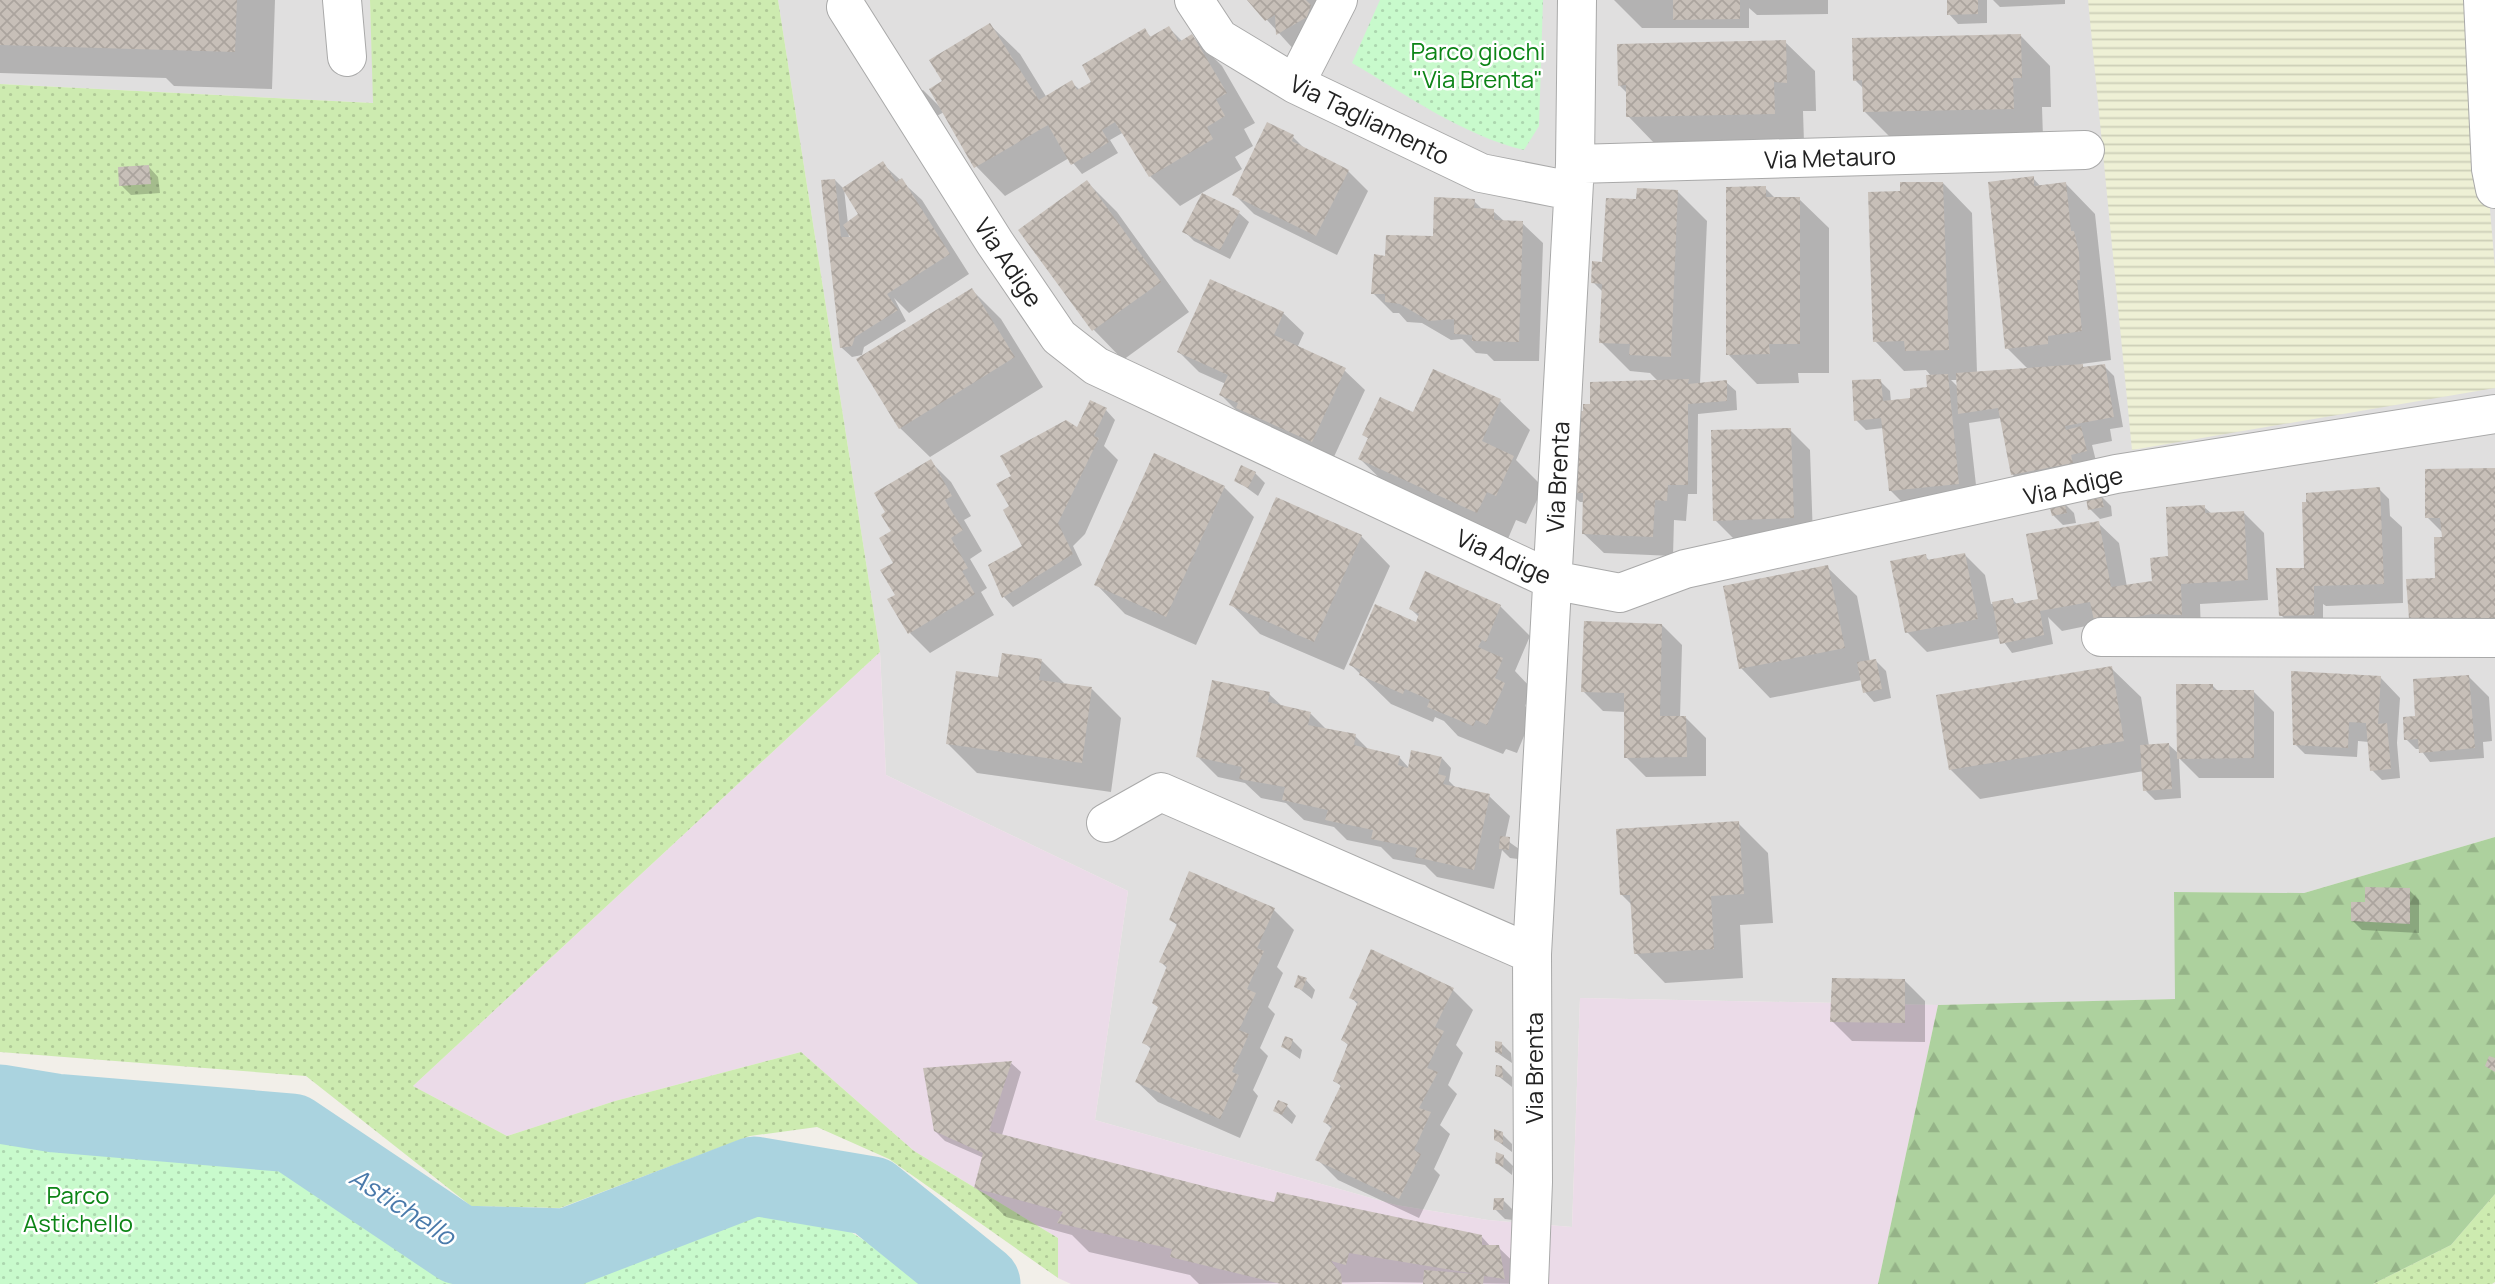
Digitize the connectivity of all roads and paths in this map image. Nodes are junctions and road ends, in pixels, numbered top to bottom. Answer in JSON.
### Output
{"nodes":[{"id":1,"x":342,"y":0,"type":"edge"},
{"id":2,"x":1194,"y":0,"type":"edge"},
{"id":3,"x":1338,"y":0,"type":"edge"},
{"id":4,"x":1577,"y":0,"type":"edge"},
{"id":5,"x":2483,"y":0,"type":"edge"},
{"id":6,"x":846,"y":7,"type":"dead end"},
{"id":7,"x":347,"y":57,"type":"dead end"},
{"id":8,"x":1295,"y":84,"type":"junction"},
{"id":9,"x":2085,"y":150,"type":"dead end"},
{"id":10,"x":1573,"y":177,"type":"junction"},
{"id":11,"x":2495,"y":189,"type":"edge"},
{"id":12,"x":2495,"y":414,"type":"edge"},
{"id":13,"x":1552,"y":580,"type":"junction"},
{"id":14,"x":2101,"y":637,"type":"dead end"},
{"id":15,"x":2495,"y":638,"type":"edge"},
{"id":16,"x":1106,"y":823,"type":"dead end"},
{"id":17,"x":1532,"y":954,"type":"junction"},
{"id":18,"x":1530,"y":1284,"type":"edge"}],
"edges":[{"from":1,"to":7,"type":"street"},
{"from":2,"to":8,"type":"street","name":"Via Tagliamento"},
{"from":3,"to":8,"type":"street"},
{"from":4,"to":10,"type":"street","name":"Via Brenta"},
{"from":5,"to":11,"type":"street"},
{"from":6,"to":13,"type":"street","name":"Via Adige"},
{"from":8,"to":10,"type":"street","name":"Via Tagliamento"},
{"from":9,"to":10,"type":"street","name":"Via Metauro"},
{"from":10,"to":13,"type":"street","name":"Via Brenta"},
{"from":12,"to":13,"type":"street","name":"Via Adige"},
{"from":13,"to":17,"type":"street","name":"Via Brenta"},
{"from":14,"to":15,"type":"street"},
{"from":16,"to":17,"type":"street"},
{"from":17,"to":18,"type":"street","name":"Via Brenta"}]}
